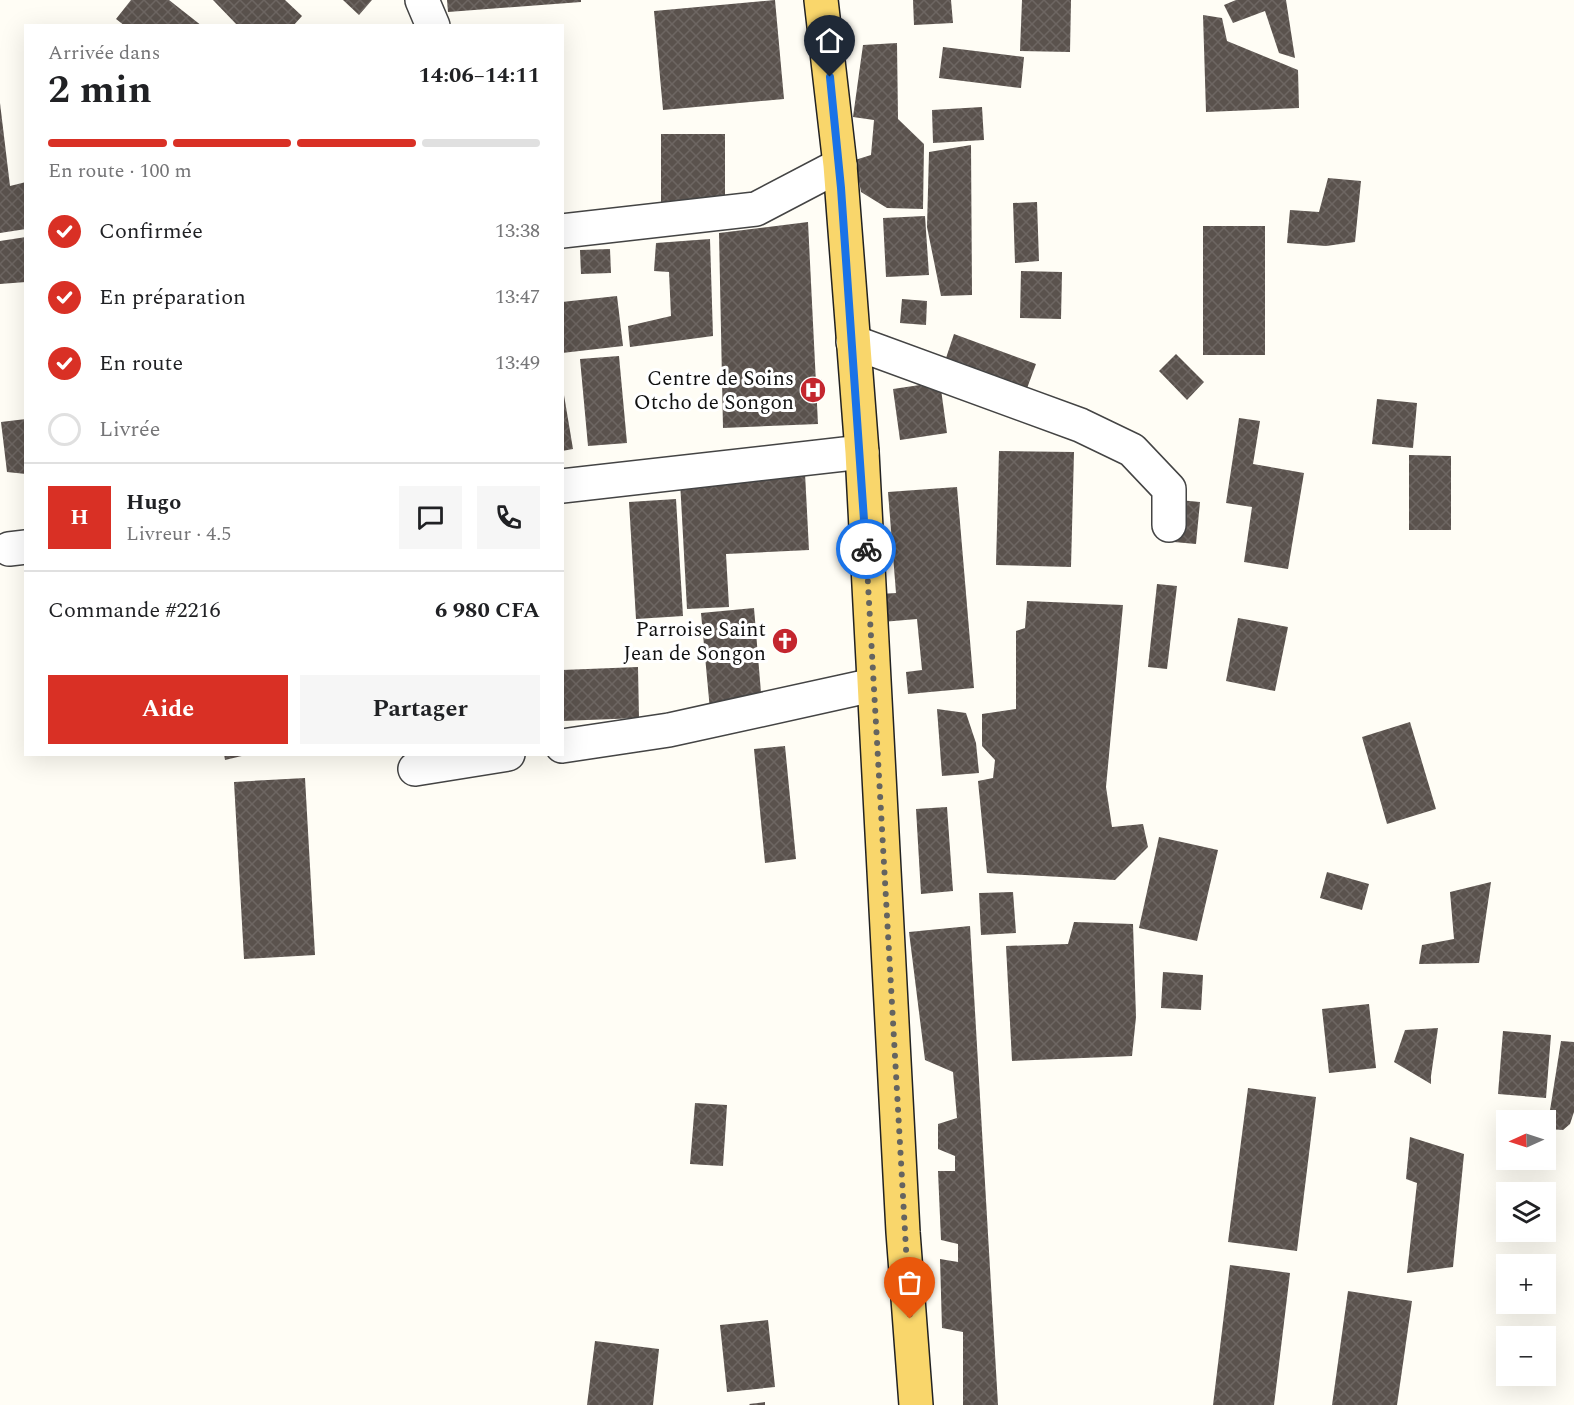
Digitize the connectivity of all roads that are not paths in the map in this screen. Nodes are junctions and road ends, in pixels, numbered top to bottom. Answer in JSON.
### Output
{"nodes":[{"id":1,"x":422,"y":0,"type":"edge"},
{"id":2,"x":821,"y":0,"type":"edge"},
{"id":3,"x":432,"y":24,"type":"edge"},
{"id":4,"x":840,"y":165,"type":"junction"},
{"id":5,"x":564,"y":231,"type":"edge"},
{"id":6,"x":853,"y":342,"type":"junction"},
{"id":7,"x":861,"y":452,"type":"junction"},
{"id":8,"x":564,"y":486,"type":"edge"},
{"id":9,"x":1169,"y":525,"type":"dead end"},
{"id":10,"x":873,"y":685,"type":"junction"},
{"id":11,"x":564,"y":746,"type":"edge"},
{"id":12,"x":496,"y":756,"type":"edge"},
{"id":13,"x":415,"y":769,"type":"dead end"},
{"id":14,"x":916,"y":1405,"type":"edge"}],
"edges":[{"from":1,"to":3,"type":"street"},
{"from":2,"to":4,"type":"main road"},
{"from":4,"to":5,"type":"street"},
{"from":4,"to":6,"type":"main road"},
{"from":6,"to":7,"type":"main road"},
{"from":6,"to":9,"type":"street"},
{"from":7,"to":8,"type":"street"},
{"from":7,"to":10,"type":"main road"},
{"from":10,"to":11,"type":"street"},
{"from":10,"to":14,"type":"main road"},
{"from":12,"to":13,"type":"street"}]}
